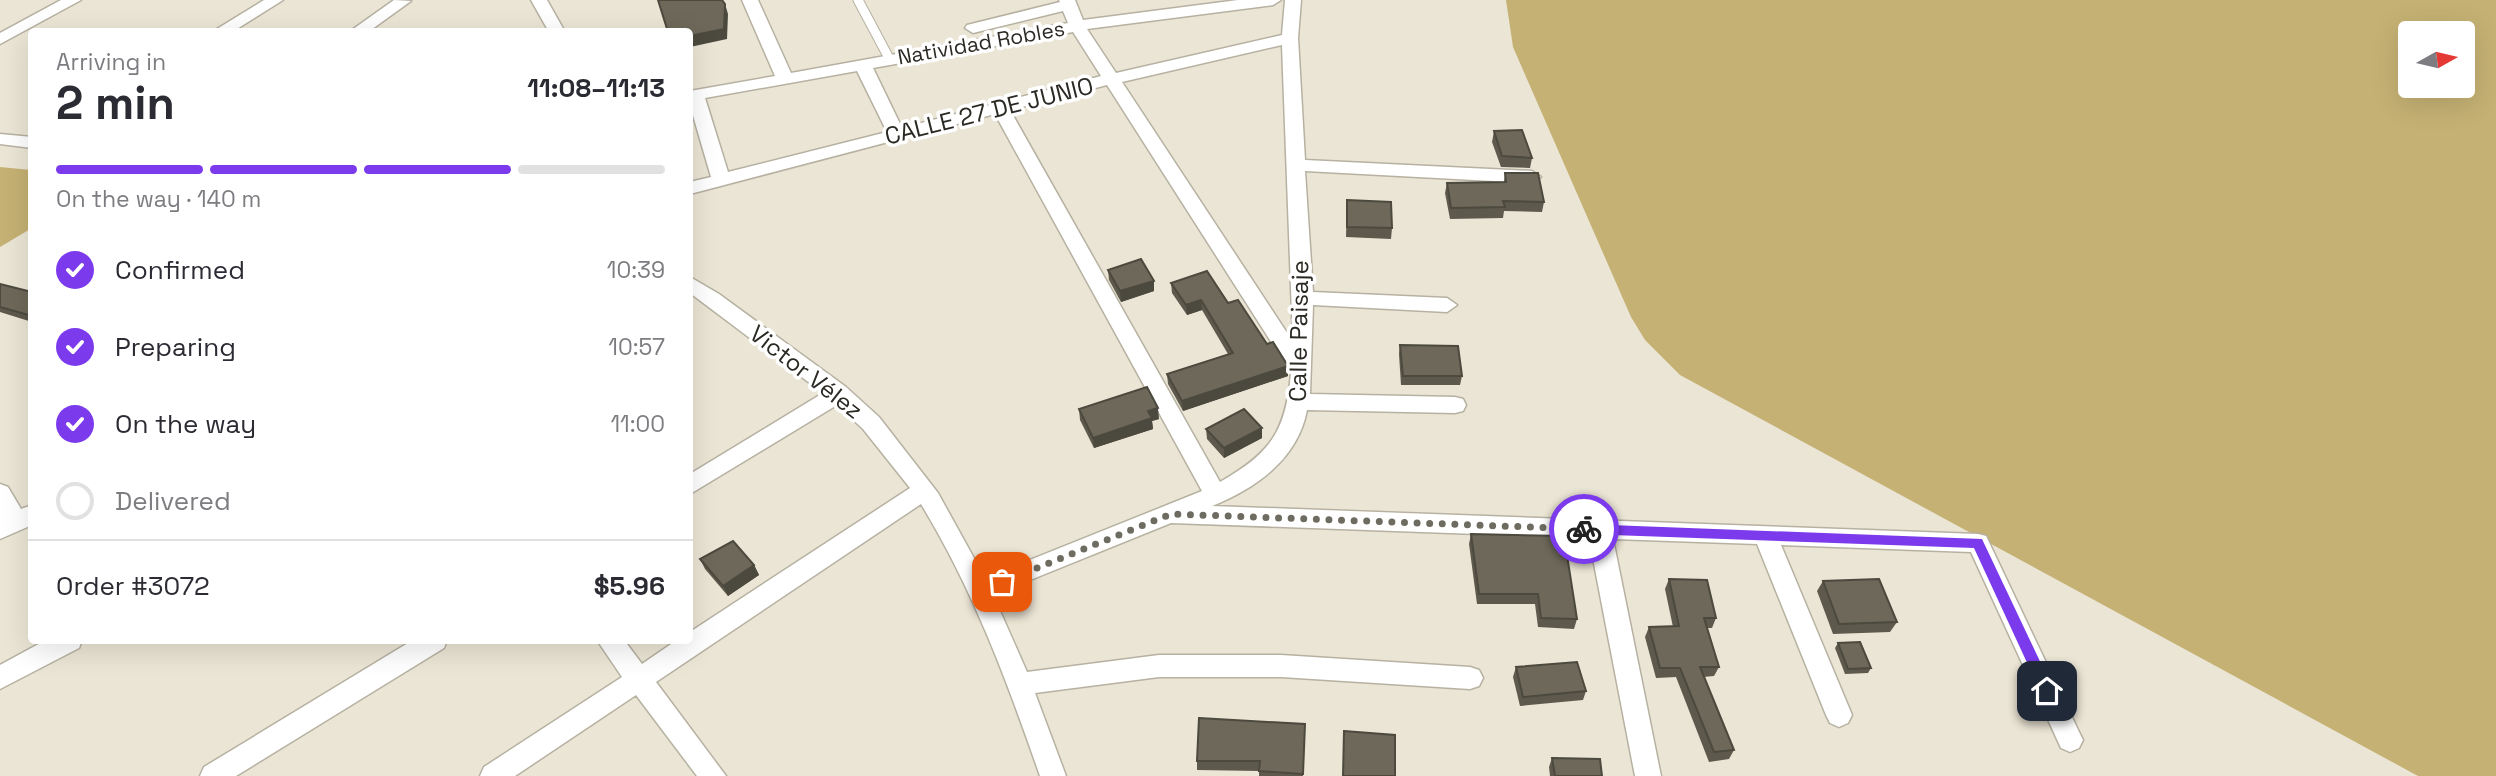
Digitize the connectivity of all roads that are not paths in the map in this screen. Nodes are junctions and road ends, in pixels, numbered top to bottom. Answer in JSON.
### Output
{"nodes":[{"id":1,"x":73,"y":0,"type":"edge"},
{"id":2,"x":275,"y":0,"type":"edge"},
{"id":3,"x":539,"y":0,"type":"edge"},
{"id":4,"x":750,"y":0,"type":"edge"},
{"id":5,"x":858,"y":0,"type":"edge"},
{"id":6,"x":1273,"y":0,"type":"edge"},
{"id":7,"x":1293,"y":0,"type":"edge"},
{"id":8,"x":403,"y":1,"type":"edge"},
{"id":9,"x":1068,"y":2,"type":"edge"},
{"id":10,"x":38,"y":19,"type":"junction"},
{"id":11,"x":1076,"y":26,"type":"junction"},
{"id":12,"x":50,"y":28,"type":"edge"},
{"id":13,"x":227,"y":28,"type":"edge"},
{"id":14,"x":363,"y":28,"type":"edge"},
{"id":15,"x":555,"y":28,"type":"edge"},
{"id":16,"x":973,"y":28,"type":"dead end"},
{"id":17,"x":1290,"y":38,"type":"junction"},
{"id":18,"x":0,"y":39,"type":"edge"},
{"id":19,"x":890,"y":60,"type":"junction"},
{"id":20,"x":863,"y":65,"type":"junction"},
{"id":21,"x":785,"y":79,"type":"junction"},
{"id":22,"x":1111,"y":79,"type":"junction"},
{"id":23,"x":693,"y":96,"type":"edge"},
{"id":24,"x":693,"y":99,"type":"edge"},
{"id":25,"x":1000,"y":108,"type":"junction"},
{"id":26,"x":897,"y":135,"type":"junction"},
{"id":27,"x":0,"y":139,"type":"edge"},
{"id":28,"x":28,"y":142,"type":"edge"},
{"id":29,"x":1296,"y":165,"type":"junction"},
{"id":30,"x":1532,"y":177,"type":"edge"},
{"id":31,"x":721,"y":180,"type":"junction"},
{"id":32,"x":693,"y":187,"type":"edge"},
{"id":33,"x":693,"y":291,"type":"edge"},
{"id":34,"x":1303,"y":298,"type":"junction"},
{"id":35,"x":1447,"y":305,"type":"dead end"},
{"id":36,"x":1301,"y":372,"type":"junction"},
{"id":37,"x":839,"y":393,"type":"junction"},
{"id":38,"x":1299,"y":402,"type":"junction"},
{"id":39,"x":1455,"y":405,"type":"dead end"},
{"id":40,"x":693,"y":483,"type":"edge"},
{"id":41,"x":923,"y":491,"type":"junction"},
{"id":42,"x":0,"y":493,"type":"edge"},
{"id":43,"x":1216,"y":495,"type":"junction"},
{"id":44,"x":1171,"y":514,"type":"junction"},
{"id":45,"x":16,"y":522,"type":"edge"},
{"id":46,"x":1599,"y":529,"type":"junction"},
{"id":47,"x":1765,"y":535,"type":"junction"},
{"id":48,"x":978,"y":591,"type":"junction"},
{"id":49,"x":63,"y":644,"type":"edge"},
{"id":50,"x":428,"y":644,"type":"edge"},
{"id":51,"x":612,"y":644,"type":"edge"},
{"id":52,"x":692,"y":644,"type":"edge"},
{"id":53,"x":693,"y":644,"type":"edge"},
{"id":54,"x":0,"y":678,"type":"edge"},
{"id":55,"x":1471,"y":678,"type":"dead end"},
{"id":56,"x":638,"y":680,"type":"junction"},
{"id":57,"x":1019,"y":684,"type":"junction"},
{"id":58,"x":1839,"y":715,"type":"dead end"},
{"id":59,"x":2070,"y":740,"type":"dead end"},
{"id":60,"x":214,"y":776,"type":"edge"},
{"id":61,"x":493,"y":776,"type":"edge"},
{"id":62,"x":713,"y":776,"type":"edge"},
{"id":63,"x":1053,"y":776,"type":"edge"},
{"id":64,"x":1648,"y":776,"type":"edge"}],
"edges":[{"from":1,"to":10,"type":"street"},
{"from":2,"to":13,"type":"street"},
{"from":3,"to":15,"type":"street"},
{"from":4,"to":21,"type":"street"},
{"from":5,"to":19,"type":"lane"},
{"from":6,"to":11,"type":"street","name":"Natividad Robles"},
{"from":7,"to":17,"type":"street","name":"Calle Paisaje"},
{"from":8,"to":14,"type":"street"},
{"from":9,"to":11,"type":"street"},
{"from":9,"to":16,"type":"street"},
{"from":10,"to":12,"type":"street"},
{"from":10,"to":18,"type":"street"},
{"from":11,"to":19,"type":"street","name":"Natividad Robles"},
{"from":11,"to":22,"type":"street"},
{"from":17,"to":22,"type":"street","name":"CALLE 27 DE JUNIO"},
{"from":17,"to":29,"type":"street","name":"Calle Paisaje"},
{"from":19,"to":20,"type":"street","name":"Natividad Robles"},
{"from":20,"to":21,"type":"street","name":"Natividad Robles"},
{"from":20,"to":26,"type":"street"},
{"from":21,"to":23,"type":"street","name":"Natividad Robles"},
{"from":22,"to":25,"type":"street","name":"CALLE 27 DE JUNIO"},
{"from":22,"to":36,"type":"street"},
{"from":24,"to":31,"type":"street"},
{"from":25,"to":26,"type":"street","name":"CALLE 27 DE JUNIO"},
{"from":25,"to":43,"type":"street"},
{"from":26,"to":31,"type":"street","name":"CALLE 27 DE JUNIO"},
{"from":27,"to":28,"type":"street"},
{"from":29,"to":30,"type":"street"},
{"from":29,"to":34,"type":"street","name":"Calle Paisaje"},
{"from":31,"to":32,"type":"street","name":"CALLE 27 DE JUNIO"},
{"from":33,"to":37,"type":"street","name":"Victor Vélez"},
{"from":34,"to":35,"type":"street"},
{"from":34,"to":36,"type":"street","name":"Calle Paisaje"},
{"from":36,"to":38,"type":"street","name":"Calle Paisaje"},
{"from":37,"to":40,"type":"street"},
{"from":37,"to":41,"type":"street","name":"Victor Vélez"},
{"from":38,"to":39,"type":"street"},
{"from":38,"to":43,"type":"street","name":"Calle Paisaje"},
{"from":41,"to":48,"type":"street","name":"Victor Vélez"},
{"from":41,"to":53,"type":"street"},
{"from":42,"to":45,"type":"street"},
{"from":43,"to":44,"type":"street","name":"Calle Paisaje"},
{"from":44,"to":46,"type":"street"},
{"from":44,"to":48,"type":"street","name":"Calle Paisaje"},
{"from":46,"to":47,"type":"street"},
{"from":46,"to":64,"type":"street"},
{"from":47,"to":58,"type":"street"},
{"from":47,"to":59,"type":"street"},
{"from":48,"to":57,"type":"street","name":"Victor Vélez"},
{"from":49,"to":54,"type":"street"},
{"from":50,"to":60,"type":"street"},
{"from":51,"to":56,"type":"street"},
{"from":52,"to":56,"type":"street"},
{"from":55,"to":57,"type":"street"},
{"from":56,"to":61,"type":"street"},
{"from":56,"to":62,"type":"street"},
{"from":57,"to":63,"type":"street","name":"Victor Vélez"}]}
